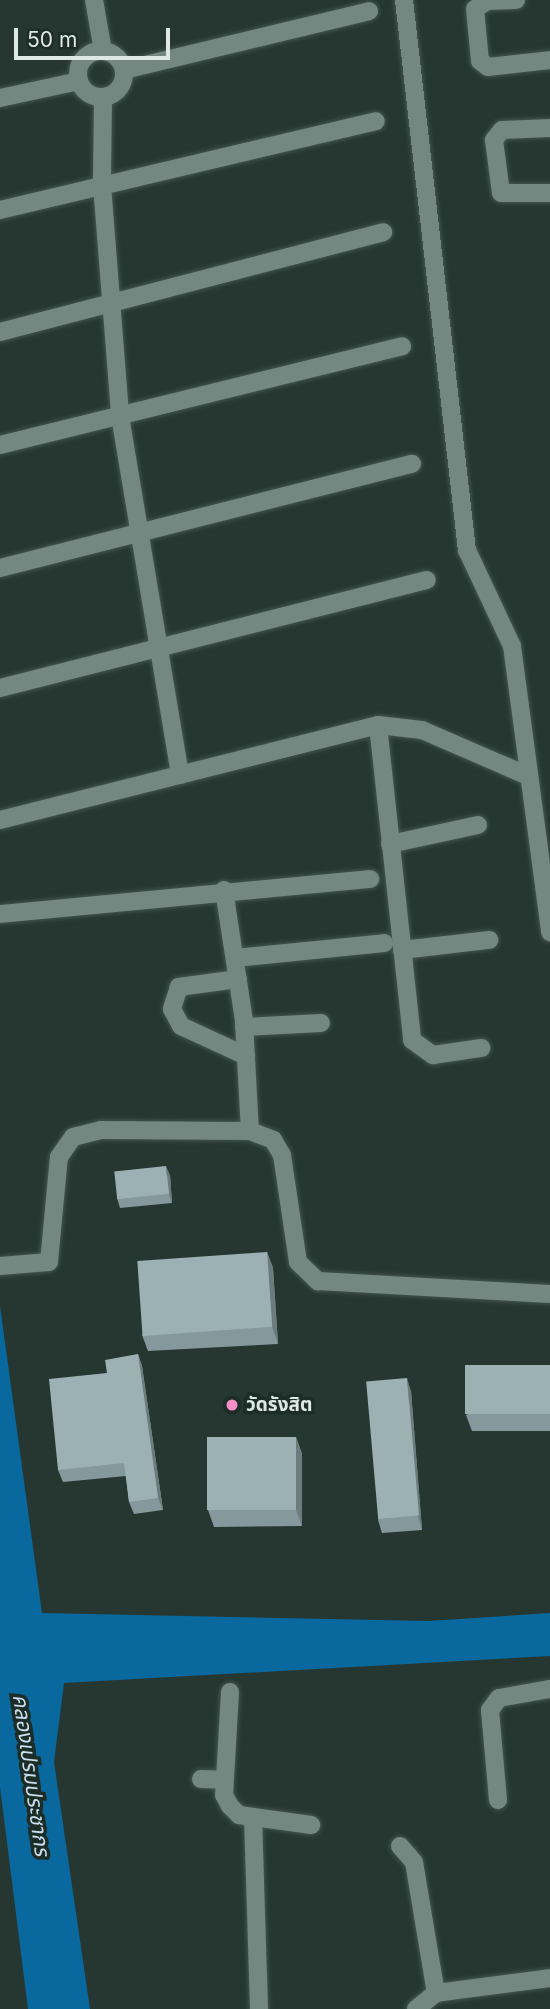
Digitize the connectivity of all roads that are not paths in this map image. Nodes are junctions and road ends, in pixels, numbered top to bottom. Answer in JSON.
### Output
{"nodes":[{"id":1,"x":94,"y":0,"type":"edge"},
{"id":2,"x":404,"y":0,"type":"edge"},
{"id":3,"x":516,"y":0,"type":"edge"},
{"id":4,"x":369,"y":11,"type":"dead end"},
{"id":5,"x":103,"y":51,"type":"junction"},
{"id":6,"x":550,"y":60,"type":"edge"},
{"id":7,"x":124,"y":70,"type":"junction"},
{"id":8,"x":79,"y":81,"type":"junction"},
{"id":9,"x":103,"y":97,"type":"junction"},
{"id":10,"x":0,"y":98,"type":"edge"},
{"id":11,"x":376,"y":121,"type":"dead end"},
{"id":12,"x":550,"y":128,"type":"edge"},
{"id":13,"x":102,"y":185,"type":"junction"},
{"id":14,"x":550,"y":193,"type":"edge"},
{"id":15,"x":0,"y":210,"type":"edge"},
{"id":16,"x":383,"y":232,"type":"dead end"},
{"id":17,"x":109,"y":304,"type":"junction"},
{"id":18,"x":0,"y":332,"type":"edge"},
{"id":19,"x":402,"y":346,"type":"dead end"},
{"id":20,"x":120,"y":416,"type":"junction"},
{"id":21,"x":0,"y":445,"type":"edge"},
{"id":22,"x":412,"y":464,"type":"dead end"},
{"id":23,"x":140,"y":534,"type":"junction"},
{"id":24,"x":0,"y":569,"type":"edge"},
{"id":25,"x":427,"y":580,"type":"dead end"},
{"id":26,"x":159,"y":648,"type":"junction"},
{"id":27,"x":0,"y":688,"type":"edge"},
{"id":28,"x":378,"y":725,"type":"junction"},
{"id":29,"x":180,"y":775,"type":"junction"},
{"id":30,"x":526,"y":775,"type":"junction"},
{"id":31,"x":0,"y":820,"type":"edge"},
{"id":32,"x":478,"y":825,"type":"dead end"},
{"id":33,"x":390,"y":844,"type":"junction"},
{"id":34,"x":370,"y":879,"type":"dead end"},
{"id":35,"x":224,"y":890,"type":"junction"},
{"id":36,"x":0,"y":914,"type":"edge"},
{"id":37,"x":550,"y":932,"type":"edge"},
{"id":38,"x":489,"y":940,"type":"dead end"},
{"id":39,"x":384,"y":943,"type":"dead end"},
{"id":40,"x":402,"y":950,"type":"junction"},
{"id":41,"x":235,"y":958,"type":"junction"},
{"id":42,"x":238,"y":979,"type":"junction"},
{"id":43,"x":321,"y":1023,"type":"dead end"},
{"id":44,"x":244,"y":1027,"type":"junction"},
{"id":45,"x":481,"y":1048,"type":"dead end"},
{"id":46,"x":246,"y":1056,"type":"junction"},
{"id":47,"x":250,"y":1131,"type":"junction"},
{"id":48,"x":0,"y":1266,"type":"edge"},
{"id":49,"x":550,"y":1294,"type":"edge"},
{"id":50,"x":550,"y":1689,"type":"edge"},
{"id":51,"x":230,"y":1692,"type":"dead end"},
{"id":52,"x":201,"y":1779,"type":"dead end"},
{"id":53,"x":225,"y":1780,"type":"junction"},
{"id":54,"x":498,"y":1800,"type":"dead end"},
{"id":55,"x":253,"y":1818,"type":"junction"},
{"id":56,"x":311,"y":1825,"type":"dead end"},
{"id":57,"x":400,"y":1846,"type":"dead end"},
{"id":58,"x":550,"y":1979,"type":"edge"},
{"id":59,"x":436,"y":1993,"type":"junction"},
{"id":60,"x":259,"y":2009,"type":"edge"},
{"id":61,"x":416,"y":2009,"type":"edge"}],
"edges":[{"from":1,"to":5,"type":"street"},
{"from":2,"to":30,"type":"street"},
{"from":3,"to":6,"type":"street"},
{"from":4,"to":7,"type":"street"},
{"from":5,"to":7,"type":"street"},
{"from":5,"to":8,"type":"street"},
{"from":7,"to":9,"type":"street"},
{"from":8,"to":9,"type":"street"},
{"from":8,"to":10,"type":"street"},
{"from":9,"to":13,"type":"street"},
{"from":11,"to":13,"type":"street"},
{"from":12,"to":14,"type":"street"},
{"from":13,"to":15,"type":"street"},
{"from":13,"to":17,"type":"street"},
{"from":16,"to":17,"type":"street"},
{"from":17,"to":18,"type":"street"},
{"from":17,"to":20,"type":"street"},
{"from":19,"to":20,"type":"street"},
{"from":20,"to":21,"type":"street"},
{"from":20,"to":23,"type":"street"},
{"from":22,"to":23,"type":"street"},
{"from":23,"to":24,"type":"street"},
{"from":23,"to":26,"type":"street"},
{"from":25,"to":26,"type":"street"},
{"from":26,"to":27,"type":"street"},
{"from":26,"to":29,"type":"street"},
{"from":28,"to":29,"type":"street"},
{"from":28,"to":30,"type":"street"},
{"from":28,"to":33,"type":"street"},
{"from":29,"to":31,"type":"street"},
{"from":30,"to":37,"type":"street"},
{"from":32,"to":33,"type":"street"},
{"from":33,"to":40,"type":"street"},
{"from":34,"to":35,"type":"street"},
{"from":35,"to":36,"type":"street"},
{"from":35,"to":41,"type":"street"},
{"from":38,"to":40,"type":"street"},
{"from":39,"to":41,"type":"street"},
{"from":40,"to":45,"type":"street"},
{"from":41,"to":42,"type":"street"},
{"from":42,"to":44,"type":"street"},
{"from":42,"to":46,"type":"street"},
{"from":43,"to":44,"type":"street"},
{"from":44,"to":46,"type":"street"},
{"from":46,"to":47,"type":"street"},
{"from":47,"to":48,"type":"street"},
{"from":47,"to":49,"type":"street"},
{"from":50,"to":54,"type":"street"},
{"from":51,"to":53,"type":"street"},
{"from":52,"to":53,"type":"street"},
{"from":53,"to":55,"type":"street"},
{"from":55,"to":56,"type":"street"},
{"from":55,"to":60,"type":"street"},
{"from":57,"to":59,"type":"street"},
{"from":58,"to":59,"type":"street"},
{"from":59,"to":61,"type":"street"}]}
